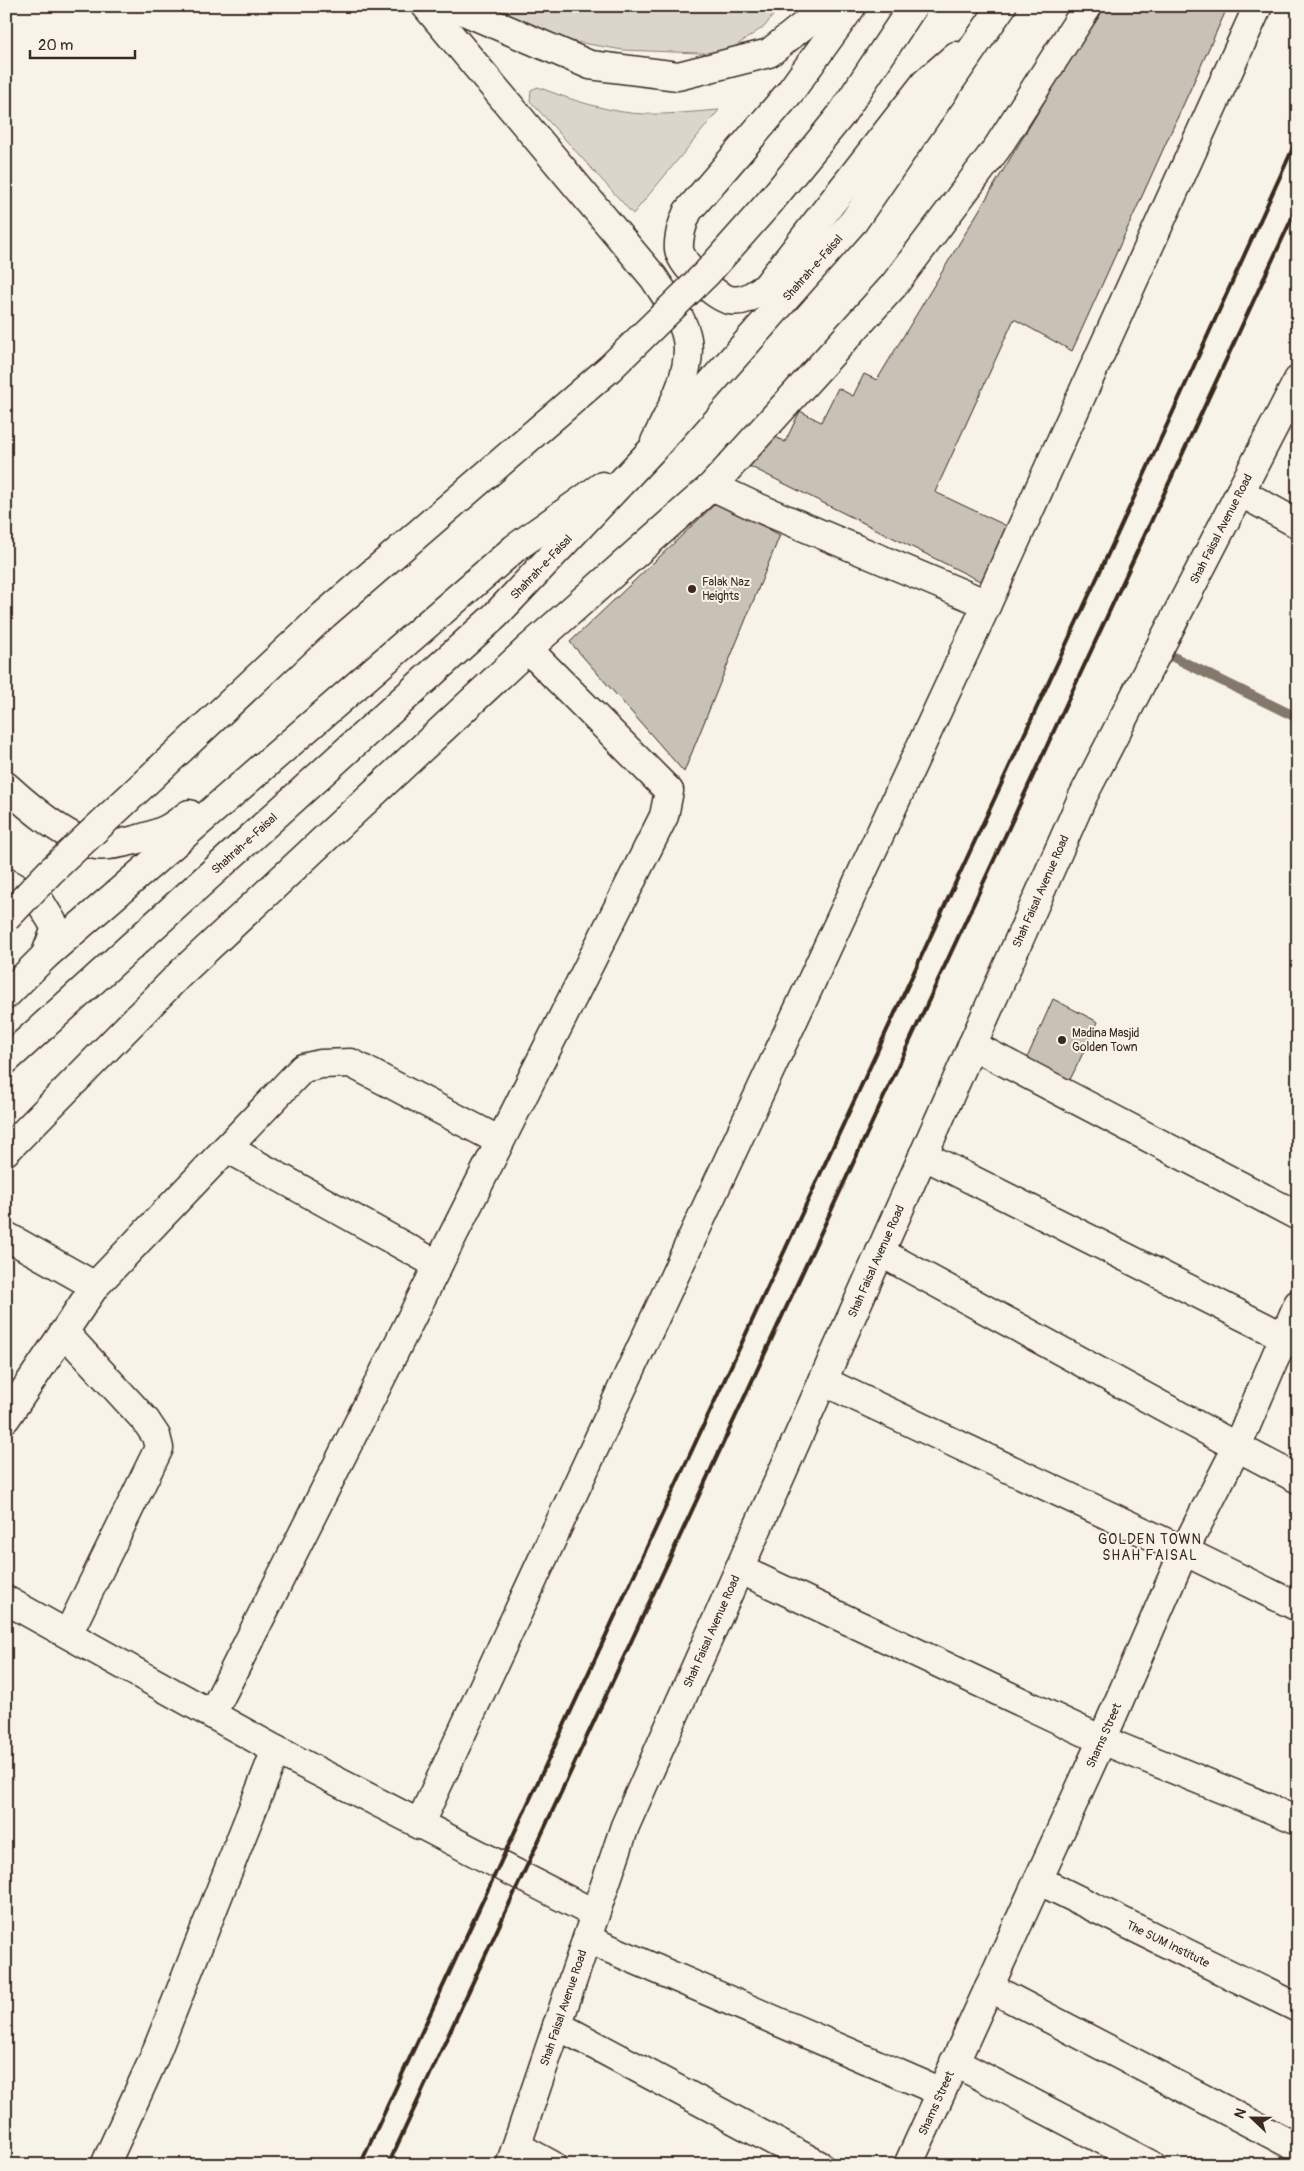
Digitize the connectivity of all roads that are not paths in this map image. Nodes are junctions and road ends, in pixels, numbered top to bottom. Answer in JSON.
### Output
{"nodes":[{"id":1,"x":426,"y":6,"type":"edge"},
{"id":2,"x":452,"y":6,"type":"edge"},
{"id":3,"x":824,"y":6,"type":"edge"},
{"id":4,"x":852,"y":6,"type":"edge"},
{"id":5,"x":913,"y":6,"type":"edge"},
{"id":6,"x":1002,"y":6,"type":"edge"},
{"id":7,"x":1088,"y":6,"type":"edge"},
{"id":8,"x":1258,"y":6,"type":"edge"},
{"id":9,"x":988,"y":29,"type":"junction"},
{"id":10,"x":1298,"y":380,"type":"edge"},
{"id":11,"x":652,"y":450,"type":"junction"},
{"id":12,"x":712,"y":486,"type":"junction"},
{"id":13,"x":1240,"y":492,"type":"junction"},
{"id":14,"x":1298,"y":524,"type":"edge"},
{"id":15,"x":987,"y":604,"type":"junction"},
{"id":16,"x":528,"y":649,"type":"junction"},
{"id":17,"x":289,"y":744,"type":"junction"},
{"id":18,"x":6,"y":786,"type":"edge"},
{"id":19,"x":6,"y":882,"type":"edge"},
{"id":20,"x":6,"y":918,"type":"edge"},
{"id":21,"x":45,"y":956,"type":"junction"},
{"id":22,"x":6,"y":995,"type":"edge"},
{"id":23,"x":972,"y":1045,"type":"junction"},
{"id":24,"x":6,"y":1060,"type":"edge"},
{"id":25,"x":500,"y":1141,"type":"junction"},
{"id":26,"x":227,"y":1148,"type":"junction"},
{"id":27,"x":6,"y":1151,"type":"edge"},
{"id":28,"x":923,"y":1155,"type":"junction"},
{"id":29,"x":1298,"y":1216,"type":"edge"},
{"id":30,"x":6,"y":1236,"type":"edge"},
{"id":31,"x":880,"y":1252,"type":"junction"},
{"id":32,"x":438,"y":1265,"type":"junction"},
{"id":33,"x":95,"y":1286,"type":"junction"},
{"id":34,"x":1298,"y":1304,"type":"edge"},
{"id":35,"x":64,"y":1332,"type":"junction"},
{"id":36,"x":1290,"y":1340,"type":"edge"},
{"id":37,"x":822,"y":1381,"type":"junction"},
{"id":38,"x":6,"y":1418,"type":"edge"},
{"id":39,"x":1236,"y":1447,"type":"junction"},
{"id":40,"x":1298,"y":1479,"type":"edge"},
{"id":41,"x":1184,"y":1551,"type":"junction"},
{"id":42,"x":739,"y":1569,"type":"junction"},
{"id":43,"x":6,"y":1600,"type":"edge"},
{"id":44,"x":1298,"y":1607,"type":"edge"},
{"id":45,"x":68,"y":1634,"type":"junction"},
{"id":46,"x":212,"y":1714,"type":"junction"},
{"id":47,"x":1102,"y":1740,"type":"junction"},
{"id":48,"x":276,"y":1750,"type":"junction"},
{"id":49,"x":1298,"y":1820,"type":"edge"},
{"id":50,"x":419,"y":1824,"type":"junction"},
{"id":51,"x":1038,"y":1880,"type":"junction"},
{"id":52,"x":591,"y":1927,"type":"junction"},
{"id":53,"x":989,"y":1987,"type":"junction"},
{"id":54,"x":1298,"y":2008,"type":"edge"},
{"id":55,"x":558,"y":2025,"type":"junction"},
{"id":56,"x":954,"y":2062,"type":"junction"},
{"id":57,"x":941,"y":2092,"type":"junction"},
{"id":58,"x":1298,"y":2148,"type":"edge"},
{"id":59,"x":514,"y":2155,"type":"edge"},
{"id":60,"x":105,"y":2165,"type":"edge"},
{"id":61,"x":552,"y":2165,"type":"edge"},
{"id":62,"x":819,"y":2165,"type":"edge"},
{"id":63,"x":908,"y":2165,"type":"edge"},
{"id":64,"x":1151,"y":2165,"type":"edge"}],
"edges":[{"from":1,"to":11,"type":"main road"},
{"from":2,"to":3,"type":"main road"},
{"from":4,"to":9,"type":"main road"},
{"from":5,"to":20,"type":"main road","bridge":true},
{"from":6,"to":9,"type":"main road","name":"Shahrah-e-Faisal"},
{"from":7,"to":12,"type":"main road"},
{"from":8,"to":15,"type":"main road"},
{"from":9,"to":11,"type":"main road","name":"Shahrah-e-Faisal"},
{"from":10,"to":13,"type":"main road","name":"Shah Faisal Avenue Road"},
{"from":11,"to":17,"type":"main road"},
{"from":11,"to":24,"type":"main road","name":"Shahrah-e-Faisal"},
{"from":12,"to":15,"type":"main road"},
{"from":12,"to":16,"type":"main road"},
{"from":13,"to":14,"type":"main road"},
{"from":13,"to":23,"type":"main road","name":"Shah Faisal Avenue Road"},
{"from":15,"to":50,"type":"main road"},
{"from":16,"to":25,"type":"main road"},
{"from":16,"to":27,"type":"main road"},
{"from":17,"to":18,"type":"main road"},
{"from":17,"to":21,"type":"main road"},
{"from":19,"to":21,"type":"main road"},
{"from":21,"to":22,"type":"main road"},
{"from":23,"to":28,"type":"main road","name":"Shah Faisal Avenue Road"},
{"from":23,"to":29,"type":"main road"},
{"from":25,"to":26,"type":"main road"},
{"from":25,"to":32,"type":"main road"},
{"from":26,"to":32,"type":"main road"},
{"from":26,"to":33,"type":"main road"},
{"from":28,"to":31,"type":"main road","name":"Shah Faisal Avenue Road"},
{"from":28,"to":36,"type":"main road"},
{"from":30,"to":33,"type":"main road"},
{"from":31,"to":37,"type":"main road","name":"Shah Faisal Avenue Road"},
{"from":31,"to":39,"type":"main road"},
{"from":32,"to":46,"type":"main road"},
{"from":33,"to":35,"type":"main road"},
{"from":34,"to":36,"type":"main road","name":"Shams Street"},
{"from":35,"to":38,"type":"main road"},
{"from":35,"to":45,"type":"main road"},
{"from":36,"to":39,"type":"main road","name":"Shams Street"},
{"from":37,"to":41,"type":"main road"},
{"from":37,"to":42,"type":"main road","name":"Shah Faisal Avenue Road"},
{"from":39,"to":40,"type":"main road"},
{"from":39,"to":41,"type":"main road","name":"Shams Street"},
{"from":41,"to":44,"type":"main road"},
{"from":41,"to":47,"type":"main road","name":"Shams Street"},
{"from":42,"to":47,"type":"main road"},
{"from":42,"to":52,"type":"main road","name":"Shah Faisal Avenue Road"},
{"from":43,"to":45,"type":"main road"},
{"from":45,"to":46,"type":"main road"},
{"from":46,"to":48,"type":"main road"},
{"from":47,"to":49,"type":"main road"},
{"from":47,"to":51,"type":"main road","name":"Shams Street"},
{"from":48,"to":50,"type":"main road"},
{"from":48,"to":60,"type":"main road"},
{"from":50,"to":52,"type":"main road"},
{"from":51,"to":53,"type":"main road","name":"Shams Street"},
{"from":51,"to":54,"type":"main road","name":"The SUM Institute"},
{"from":52,"to":55,"type":"main road","name":"Shah Faisal Avenue Road"},
{"from":52,"to":57,"type":"main road"},
{"from":53,"to":56,"type":"main road","name":"Shams Street"},
{"from":53,"to":58,"type":"main road"},
{"from":55,"to":59,"type":"main road","name":"Shah Faisal Avenue Road"},
{"from":55,"to":62,"type":"main road"},
{"from":56,"to":57,"type":"main road","name":"Shams Street"},
{"from":56,"to":64,"type":"main road"},
{"from":57,"to":63,"type":"main road","name":"Shams Street"},
{"from":59,"to":61,"type":"main road"}]}
